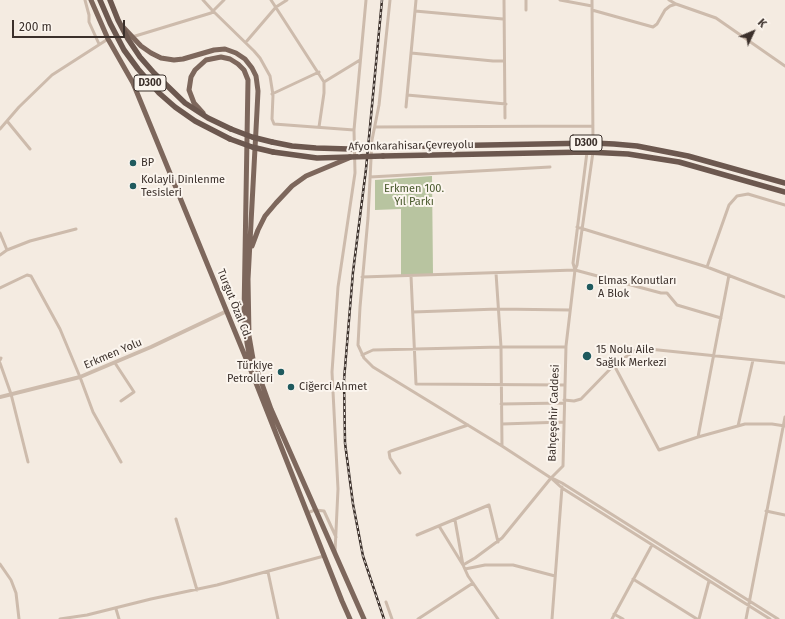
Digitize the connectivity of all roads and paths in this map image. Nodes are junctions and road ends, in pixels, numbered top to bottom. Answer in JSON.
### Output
{"nodes":[{"id":1,"x":85,"y":0,"type":"edge"},
{"id":2,"x":91,"y":0,"type":"edge"},
{"id":3,"x":100,"y":0,"type":"edge"},
{"id":4,"x":110,"y":0,"type":"edge"},
{"id":5,"x":203,"y":0,"type":"edge"},
{"id":6,"x":224,"y":0,"type":"edge"},
{"id":7,"x":271,"y":0,"type":"edge"},
{"id":8,"x":286,"y":0,"type":"edge"},
{"id":9,"x":366,"y":0,"type":"edge"},
{"id":10,"x":390,"y":0,"type":"edge"},
{"id":11,"x":416,"y":0,"type":"edge"},
{"id":12,"x":504,"y":0,"type":"edge"},
{"id":13,"x":526,"y":0,"type":"edge"},
{"id":14,"x":560,"y":0,"type":"edge"},
{"id":15,"x":592,"y":0,"type":"edge"},
{"id":16,"x":669,"y":0,"type":"edge"},
{"id":17,"x":676,"y":4,"type":"junction"},
{"id":18,"x":592,"y":6,"type":"junction"},
{"id":19,"x":276,"y":7,"type":"junction"},
{"id":20,"x":526,"y":10,"type":"dead end"},
{"id":21,"x":592,"y":10,"type":"junction"},
{"id":22,"x":213,"y":11,"type":"junction"},
{"id":23,"x":415,"y":11,"type":"junction"},
{"id":24,"x":503,"y":19,"type":"junction"},
{"id":25,"x":118,"y":20,"type":"junction"},
{"id":26,"x":132,"y":37,"type":"junction"},
{"id":27,"x":108,"y":39,"type":"junction"},
{"id":28,"x":246,"y":42,"type":"junction"},
{"id":29,"x":99,"y":44,"type":"junction"},
{"id":30,"x":411,"y":53,"type":"junction"},
{"id":31,"x":360,"y":60,"type":"junction"},
{"id":32,"x":504,"y":61,"type":"junction"},
{"id":33,"x":785,"y":66,"type":"edge"},
{"id":34,"x":319,"y":72,"type":"junction"},
{"id":35,"x":324,"y":82,"type":"junction"},
{"id":36,"x":272,"y":94,"type":"junction"},
{"id":37,"x":407,"y":95,"type":"junction"},
{"id":38,"x":506,"y":104,"type":"junction"},
{"id":39,"x":406,"y":106,"type":"dead end"},
{"id":40,"x":208,"y":118,"type":"junction"},
{"id":41,"x":505,"y":118,"type":"dead end"},
{"id":42,"x":7,"y":121,"type":"junction"},
{"id":43,"x":592,"y":126,"type":"junction"},
{"id":44,"x":319,"y":127,"type":"junction"},
{"id":45,"x":375,"y":127,"type":"junction"},
{"id":46,"x":0,"y":129,"type":"edge"},
{"id":47,"x":354,"y":130,"type":"junction"},
{"id":48,"x":592,"y":143,"type":"junction"},
{"id":49,"x":30,"y":149,"type":"dead end"},
{"id":50,"x":590,"y":152,"type":"junction"},
{"id":51,"x":350,"y":157,"type":"junction"},
{"id":52,"x":550,"y":168,"type":"dead end"},
{"id":53,"x":370,"y":177,"type":"junction"},
{"id":54,"x":785,"y":183,"type":"edge"},
{"id":55,"x":785,"y":192,"type":"edge"},
{"id":56,"x":785,"y":205,"type":"edge"},
{"id":57,"x":577,"y":227,"type":"junction"},
{"id":58,"x":76,"y":229,"type":"dead end"},
{"id":59,"x":582,"y":229,"type":"junction"},
{"id":60,"x":0,"y":233,"type":"edge"},
{"id":61,"x":7,"y":250,"type":"junction"},
{"id":62,"x":250,"y":251,"type":"junction"},
{"id":63,"x":0,"y":255,"type":"edge"},
{"id":64,"x":707,"y":267,"type":"junction"},
{"id":65,"x":575,"y":270,"type":"junction"},
{"id":66,"x":496,"y":274,"type":"junction"},
{"id":67,"x":729,"y":275,"type":"junction"},
{"id":68,"x":412,"y":276,"type":"junction"},
{"id":69,"x":362,"y":277,"type":"junction"},
{"id":70,"x":1,"y":287,"type":"edge"},
{"id":71,"x":785,"y":297,"type":"edge"},
{"id":72,"x":498,"y":309,"type":"junction"},
{"id":73,"x":570,"y":310,"type":"junction"},
{"id":74,"x":226,"y":311,"type":"junction"},
{"id":75,"x":413,"y":312,"type":"junction"},
{"id":76,"x":721,"y":318,"type":"junction"},
{"id":77,"x":500,"y":347,"type":"junction"},
{"id":78,"x":566,"y":348,"type":"junction"},
{"id":79,"x":415,"y":349,"type":"junction"},
{"id":80,"x":362,"y":355,"type":"junction"},
{"id":81,"x":714,"y":356,"type":"junction"},
{"id":82,"x":754,"y":360,"type":"junction"},
{"id":83,"x":115,"y":362,"type":"junction"},
{"id":84,"x":0,"y":363,"type":"edge"},
{"id":85,"x":785,"y":363,"type":"edge"},
{"id":86,"x":614,"y":365,"type":"junction"},
{"id":87,"x":80,"y":377,"type":"junction"},
{"id":88,"x":256,"y":378,"type":"junction"},
{"id":89,"x":501,"y":385,"type":"junction"},
{"id":90,"x":565,"y":385,"type":"junction"},
{"id":91,"x":11,"y":394,"type":"junction"},
{"id":92,"x":0,"y":396,"type":"edge"},
{"id":93,"x":121,"y":401,"type":"dead end"},
{"id":94,"x":564,"y":402,"type":"junction"},
{"id":95,"x":502,"y":404,"type":"junction"},
{"id":96,"x":785,"y":416,"type":"edge"},
{"id":97,"x":564,"y":422,"type":"junction"},
{"id":98,"x":502,"y":424,"type":"junction"},
{"id":99,"x":468,"y":425,"type":"junction"},
{"id":100,"x":738,"y":426,"type":"junction"},
{"id":101,"x":784,"y":426,"type":"edge"},
{"id":102,"x":698,"y":437,"type":"junction"},
{"id":103,"x":502,"y":446,"type":"junction"},
{"id":104,"x":28,"y":462,"type":"dead end"},
{"id":105,"x":121,"y":462,"type":"dead end"},
{"id":106,"x":400,"y":473,"type":"dead end"},
{"id":107,"x":550,"y":478,"type":"junction"},
{"id":108,"x":562,"y":482,"type":"junction"},
{"id":109,"x":562,"y":488,"type":"junction"},
{"id":110,"x":315,"y":510,"type":"junction"},
{"id":111,"x":766,"y":511,"type":"junction"},
{"id":112,"x":307,"y":513,"type":"junction"},
{"id":113,"x":785,"y":515,"type":"edge"},
{"id":114,"x":176,"y":518,"type":"dead end"},
{"id":115,"x":455,"y":520,"type":"junction"},
{"id":116,"x":439,"y":526,"type":"junction"},
{"id":117,"x":417,"y":535,"type":"dead end"},
{"id":118,"x":336,"y":538,"type":"junction"},
{"id":119,"x":498,"y":542,"type":"junction"},
{"id":120,"x":652,"y":545,"type":"junction"},
{"id":121,"x":335,"y":554,"type":"junction"},
{"id":122,"x":324,"y":556,"type":"junction"},
{"id":123,"x":0,"y":564,"type":"edge"},
{"id":124,"x":462,"y":565,"type":"junction"},
{"id":125,"x":465,"y":569,"type":"junction"},
{"id":126,"x":268,"y":572,"type":"junction"},
{"id":127,"x":555,"y":576,"type":"junction"},
{"id":128,"x":633,"y":579,"type":"junction"},
{"id":129,"x":710,"y":581,"type":"junction"},
{"id":130,"x":473,"y":583,"type":"junction"},
{"id":131,"x":197,"y":590,"type":"junction"},
{"id":132,"x":748,"y":600,"type":"junction"},
{"id":133,"x":386,"y":602,"type":"dead end"},
{"id":134,"x":748,"y":606,"type":"junction"},
{"id":135,"x":116,"y":608,"type":"junction"},
{"id":136,"x":614,"y":614,"type":"junction"},
{"id":137,"x":19,"y":619,"type":"edge"},
{"id":138,"x":60,"y":619,"type":"edge"},
{"id":139,"x":119,"y":619,"type":"edge"},
{"id":140,"x":278,"y":619,"type":"edge"},
{"id":141,"x":350,"y":619,"type":"edge"},
{"id":142,"x":364,"y":619,"type":"edge"},
{"id":143,"x":392,"y":619,"type":"edge"},
{"id":144,"x":418,"y":619,"type":"edge"},
{"id":145,"x":498,"y":619,"type":"edge"},
{"id":146,"x":552,"y":619,"type":"edge"},
{"id":147,"x":612,"y":619,"type":"edge"},
{"id":148,"x":623,"y":619,"type":"edge"},
{"id":149,"x":698,"y":619,"type":"edge"},
{"id":150,"x":746,"y":619,"type":"edge"},
{"id":151,"x":770,"y":619,"type":"edge"},
{"id":152,"x":778,"y":619,"type":"edge"}],
"edges":[{"from":1,"to":29,"type":"street"},
{"from":2,"to":27,"type":"main road","name":"Turgut Özal Cd."},
{"from":3,"to":51,"type":"highway","name":"Afyonkarahisar Çevreyolu","number":"D300","bridge":true},
{"from":4,"to":25,"type":"highway","number":"D300"},
{"from":5,"to":22,"type":"street"},
{"from":6,"to":22,"type":"street"},
{"from":7,"to":19,"type":"street"},
{"from":8,"to":19,"type":"street"},
{"from":9,"to":31,"type":"street"},
{"from":10,"to":45,"type":"street"},
{"from":11,"to":23,"type":"street"},
{"from":12,"to":24,"type":"street"},
{"from":13,"to":20,"type":"street"},
{"from":14,"to":18,"type":"street"},
{"from":15,"to":18,"type":"street"},
{"from":16,"to":17,"type":"street"},
{"from":17,"to":21,"type":"street"},
{"from":17,"to":33,"type":"street"},
{"from":18,"to":21,"type":"street"},
{"from":19,"to":28,"type":"street"},
{"from":19,"to":34,"type":"street"},
{"from":21,"to":43,"type":"street"},
{"from":22,"to":26,"type":"street"},
{"from":22,"to":28,"type":"street"},
{"from":23,"to":24,"type":"street"},
{"from":23,"to":30,"type":"street"},
{"from":24,"to":32,"type":"street"},
{"from":25,"to":26,"type":"main road"},
{"from":25,"to":40,"type":"highway","name":"Afyonkarahisar Çevreyolu","number":"D300"},
{"from":26,"to":62,"type":"main road"},
{"from":27,"to":29,"type":"street"},
{"from":27,"to":74,"type":"main road","name":"Turgut Özal Cd."},
{"from":28,"to":36,"type":"street"},
{"from":29,"to":42,"type":"street"},
{"from":30,"to":32,"type":"street"},
{"from":30,"to":37,"type":"street"},
{"from":31,"to":35,"type":"street"},
{"from":31,"to":47,"type":"street"},
{"from":32,"to":38,"type":"street"},
{"from":34,"to":35,"type":"street"},
{"from":34,"to":36,"type":"street"},
{"from":35,"to":44,"type":"street"},
{"from":36,"to":44,"type":"street"},
{"from":37,"to":38,"type":"street"},
{"from":37,"to":39,"type":"street"},
{"from":38,"to":41,"type":"street"},
{"from":40,"to":48,"type":"highway","name":"Afyonkarahisar Çevreyolu","number":"D300","bridge":true},
{"from":40,"to":88,"type":"main road"},
{"from":42,"to":46,"type":"street"},
{"from":42,"to":49,"type":"street"},
{"from":43,"to":45,"type":"street"},
{"from":43,"to":48,"type":"street"},
{"from":44,"to":47,"type":"street"},
{"from":45,"to":53,"type":"street"},
{"from":47,"to":118,"type":"street"},
{"from":48,"to":54,"type":"highway","name":"Afyonkarahisar Çevreyolu","number":"D300"},
{"from":50,"to":51,"type":"highway","name":"Afyonkarahisar Çevreyolu","number":"D300","bridge":true},
{"from":50,"to":55,"type":"highway","name":"Afyonkarahisar Çevreyolu","number":"D300"},
{"from":50,"to":57,"type":"street","name":"Bahçeşehir Caddesi"},
{"from":50,"to":59,"type":"street","name":"Bahçeşehir Caddesi"},
{"from":51,"to":62,"type":"main road"},
{"from":52,"to":53,"type":"street"},
{"from":53,"to":69,"type":"street"},
{"from":56,"to":64,"type":"street"},
{"from":57,"to":59,"type":"street"},
{"from":57,"to":65,"type":"street","name":"Bahçeşehir Caddesi"},
{"from":58,"to":61,"type":"street"},
{"from":59,"to":64,"type":"street"},
{"from":59,"to":65,"type":"street","name":"Bahçeşehir Caddesi"},
{"from":60,"to":61,"type":"street"},
{"from":61,"to":63,"type":"street"},
{"from":62,"to":88,"type":"main road"},
{"from":64,"to":67,"type":"street"},
{"from":65,"to":66,"type":"street"},
{"from":65,"to":73,"type":"street","name":"Bahçeşehir Caddesi"},
{"from":65,"to":76,"type":"street"},
{"from":66,"to":68,"type":"street"},
{"from":66,"to":72,"type":"street"},
{"from":67,"to":71,"type":"street"},
{"from":67,"to":76,"type":"street"},
{"from":68,"to":69,"type":"street"},
{"from":68,"to":75,"type":"street"},
{"from":69,"to":80,"type":"street"},
{"from":70,"to":87,"type":"street"},
{"from":72,"to":73,"type":"street"},
{"from":72,"to":75,"type":"street"},
{"from":72,"to":77,"type":"street"},
{"from":73,"to":78,"type":"street","name":"Bahçeşehir Caddesi"},
{"from":74,"to":83,"type":"street","name":"Erkmen Yolu"},
{"from":74,"to":88,"type":"main road","name":"Turgut Özal Cd."},
{"from":75,"to":79,"type":"street"},
{"from":76,"to":81,"type":"street"},
{"from":77,"to":78,"type":"street"},
{"from":77,"to":79,"type":"street"},
{"from":77,"to":89,"type":"street"},
{"from":78,"to":90,"type":"street","name":"Bahçeşehir Caddesi"},
{"from":79,"to":80,"type":"street"},
{"from":79,"to":89,"type":"street"},
{"from":80,"to":99,"type":"street"},
{"from":81,"to":82,"type":"street"},
{"from":81,"to":86,"type":"street"},
{"from":81,"to":102,"type":"street"},
{"from":82,"to":85,"type":"street"},
{"from":82,"to":100,"type":"street"},
{"from":83,"to":87,"type":"street","name":"Erkmen Yolu"},
{"from":83,"to":93,"type":"street"},
{"from":84,"to":91,"type":"street"},
{"from":86,"to":94,"type":"street"},
{"from":86,"to":102,"type":"street"},
{"from":87,"to":91,"type":"street","name":"Erkmen Yolu"},
{"from":87,"to":105,"type":"street"},
{"from":88,"to":110,"type":"main road","name":"Turgut Özal Cd."},
{"from":88,"to":112,"type":"main road","name":"Turgut Özal Cd."},
{"from":89,"to":90,"type":"street"},
{"from":89,"to":95,"type":"street"},
{"from":90,"to":94,"type":"street","name":"Bahçeşehir Caddesi"},
{"from":91,"to":92,"type":"street","name":"Erkmen Yolu"},
{"from":91,"to":104,"type":"street"},
{"from":94,"to":95,"type":"street"},
{"from":94,"to":97,"type":"street","name":"Bahçeşehir Caddesi"},
{"from":95,"to":98,"type":"street"},
{"from":96,"to":101,"type":"street"},
{"from":97,"to":98,"type":"street"},
{"from":97,"to":107,"type":"street","name":"Bahçeşehir Caddesi"},
{"from":98,"to":103,"type":"street"},
{"from":99,"to":103,"type":"street"},
{"from":99,"to":106,"type":"street"},
{"from":100,"to":101,"type":"street"},
{"from":100,"to":102,"type":"street"},
{"from":101,"to":111,"type":"street"},
{"from":103,"to":107,"type":"street"},
{"from":107,"to":108,"type":"street"},
{"from":107,"to":109,"type":"street"},
{"from":107,"to":119,"type":"street","name":"Bahçeşehir Caddesi"},
{"from":108,"to":109,"type":"street"},
{"from":108,"to":132,"type":"street"},
{"from":109,"to":120,"type":"street"},
{"from":109,"to":127,"type":"street"},
{"from":110,"to":112,"type":"street"},
{"from":110,"to":118,"type":"street"},
{"from":110,"to":121,"type":"main road","name":"Turgut Özal Cd."},
{"from":111,"to":113,"type":"street"},
{"from":111,"to":132,"type":"street"},
{"from":112,"to":122,"type":"main road","name":"Turgut Özal Cd."},
{"from":114,"to":131,"type":"street"},
{"from":115,"to":116,"type":"street"},
{"from":115,"to":119,"type":"street"},
{"from":115,"to":124,"type":"street"},
{"from":116,"to":117,"type":"street"},
{"from":116,"to":124,"type":"street"},
{"from":118,"to":121,"type":"street"},
{"from":119,"to":124,"type":"street","name":"Bahçeşehir Caddesi"},
{"from":120,"to":128,"type":"street"},
{"from":120,"to":129,"type":"street"},
{"from":121,"to":142,"type":"main road","name":"Turgut Özal Cd."},
{"from":122,"to":126,"type":"street"},
{"from":122,"to":141,"type":"main road","name":"Turgut Özal Cd."},
{"from":123,"to":137,"type":"street"},
{"from":124,"to":125,"type":"street"},
{"from":125,"to":127,"type":"street"},
{"from":125,"to":130,"type":"street"},
{"from":126,"to":131,"type":"street"},
{"from":126,"to":140,"type":"street"},
{"from":127,"to":146,"type":"street"},
{"from":128,"to":136,"type":"street"},
{"from":128,"to":149,"type":"street"},
{"from":129,"to":134,"type":"street"},
{"from":129,"to":149,"type":"street"},
{"from":130,"to":144,"type":"street"},
{"from":130,"to":145,"type":"street"},
{"from":131,"to":135,"type":"street"},
{"from":132,"to":134,"type":"street"},
{"from":132,"to":152,"type":"street"},
{"from":133,"to":143,"type":"street"},
{"from":134,"to":150,"type":"street"},
{"from":134,"to":151,"type":"street"},
{"from":135,"to":138,"type":"street"},
{"from":135,"to":139,"type":"street"},
{"from":136,"to":147,"type":"street"},
{"from":136,"to":148,"type":"street"}]}
